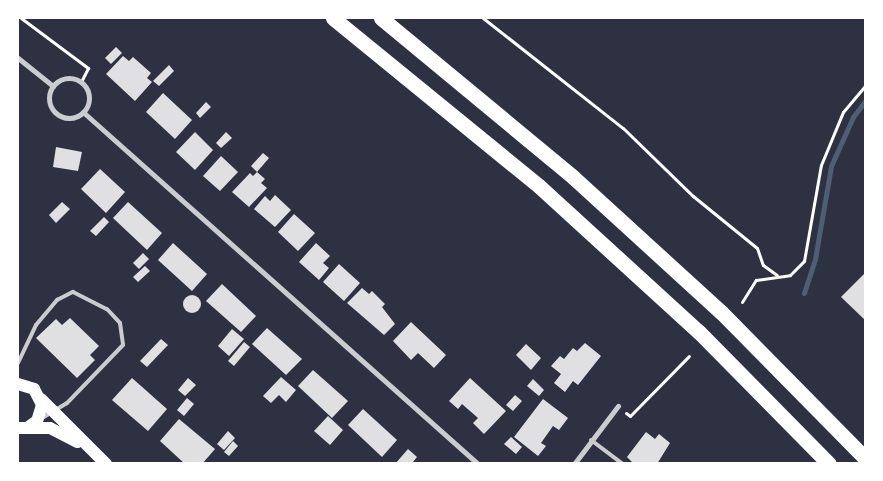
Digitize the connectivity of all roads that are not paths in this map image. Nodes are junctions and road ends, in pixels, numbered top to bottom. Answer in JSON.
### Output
{"nodes":[{"id":1,"x":333,"y":18,"type":"edge"},
{"id":2,"x":381,"y":18,"type":"edge"},
{"id":3,"x":18,"y":58,"type":"edge"},
{"id":4,"x":53,"y":86,"type":"junction"},
{"id":5,"x":83,"y":112,"type":"junction"},
{"id":6,"x":18,"y":363,"type":"edge"},
{"id":7,"x":20,"y":383,"type":"edge"},
{"id":8,"x":41,"y":399,"type":"junction"},
{"id":9,"x":618,"y":406,"type":"road end"},
{"id":10,"x":55,"y":412,"type":"junction"},
{"id":11,"x":27,"y":426,"type":"edge"},
{"id":12,"x":590,"y":440,"type":"junction"},
{"id":13,"x":866,"y":459,"type":"edge"},
{"id":14,"x":102,"y":460,"type":"edge"},
{"id":15,"x":478,"y":464,"type":"edge"},
{"id":16,"x":574,"y":464,"type":"edge"},
{"id":17,"x":623,"y":464,"type":"edge"},
{"id":18,"x":829,"y":464,"type":"edge"}],
"edges":[{"from":1,"to":18,"type":"highway"},
{"from":2,"to":13,"type":"highway"},
{"from":3,"to":4,"type":"street"},
{"from":4,"to":5,"type":"street"},
{"from":4,"to":5,"type":"street"},
{"from":5,"to":15,"type":"street"},
{"from":6,"to":10,"type":"lane"},
{"from":7,"to":8,"type":"main road"},
{"from":8,"to":10,"type":"main road"},
{"from":8,"to":11,"type":"main road"},
{"from":9,"to":12,"type":"street"},
{"from":10,"to":11,"type":"lane"},
{"from":10,"to":14,"type":"main road"},
{"from":11,"to":14,"type":"main road"},
{"from":12,"to":16,"type":"street"},
{"from":12,"to":17,"type":"lane"}]}
